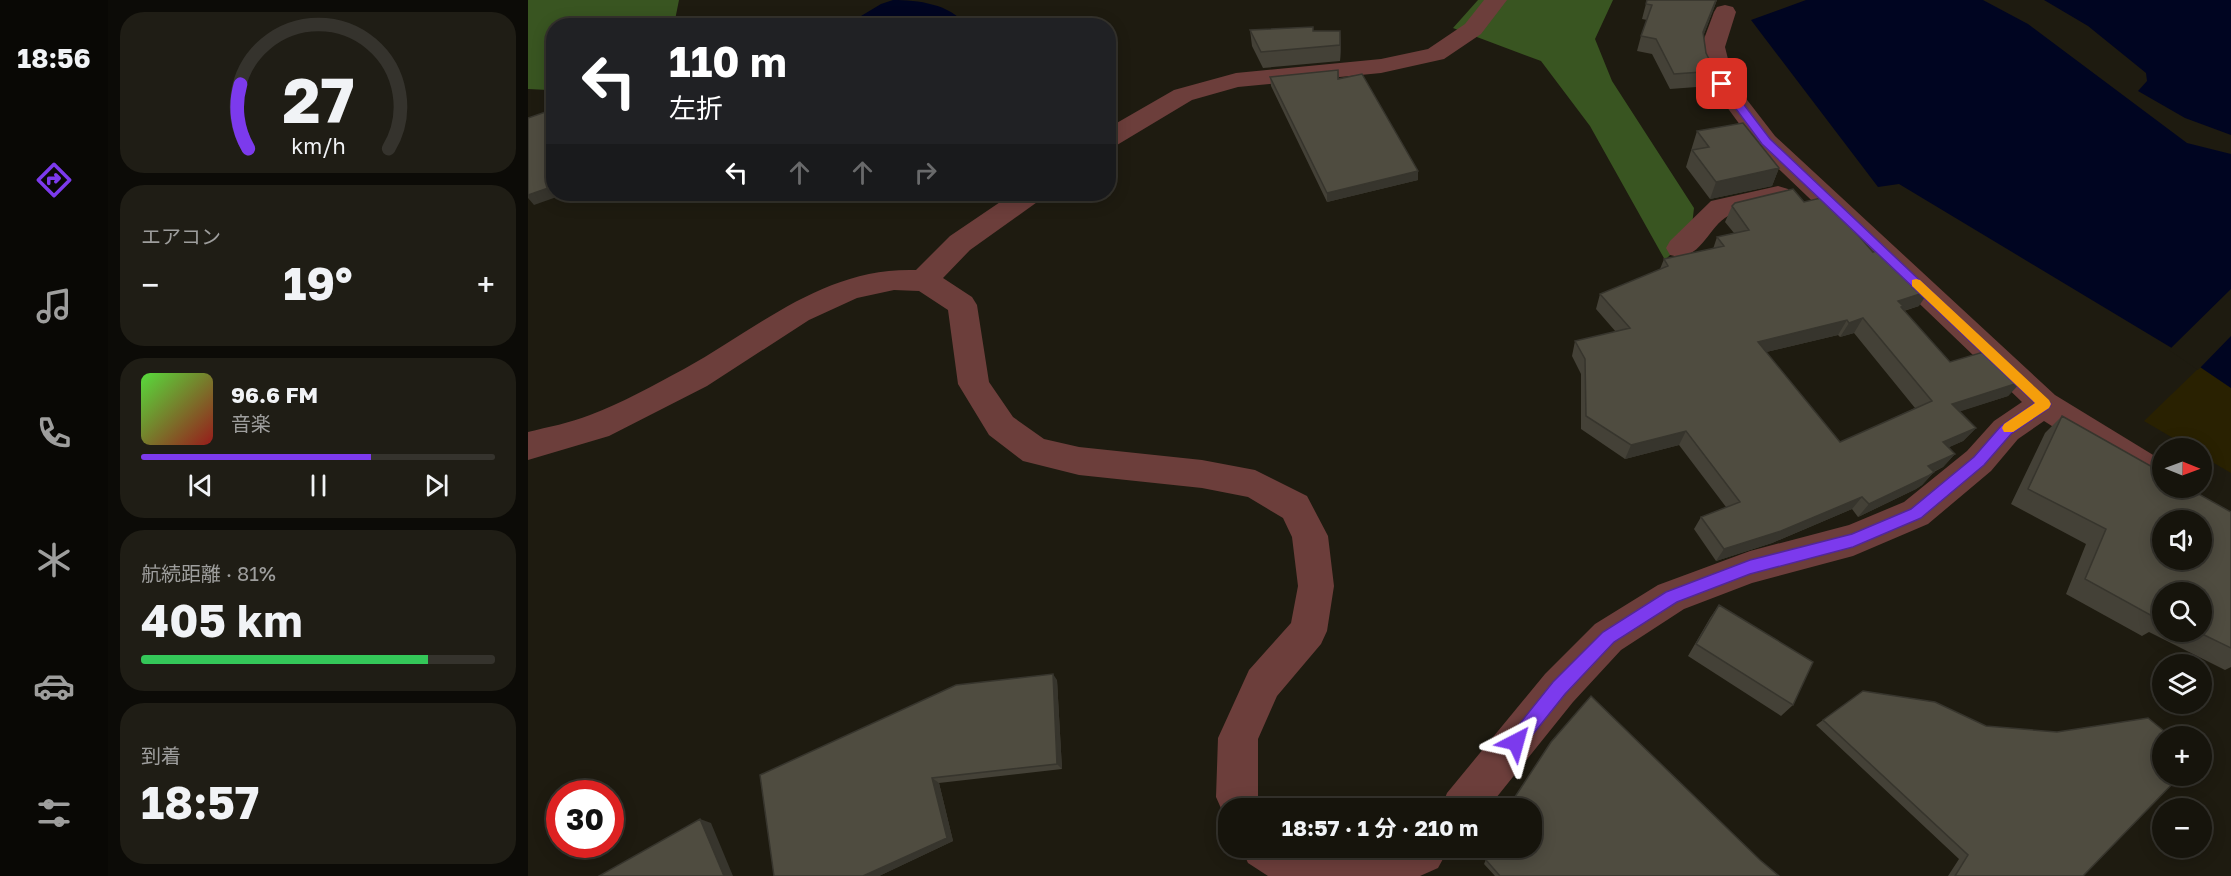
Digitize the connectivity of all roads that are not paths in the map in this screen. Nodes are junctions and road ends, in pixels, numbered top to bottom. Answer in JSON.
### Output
{"nodes":[{"id":1,"x":1496,"y":0,"type":"edge"},
{"id":2,"x":1725,"y":12,"type":"dead end"},
{"id":3,"x":1116,"y":135,"type":"edge"},
{"id":4,"x":1815,"y":188,"type":"junction"},
{"id":5,"x":1020,"y":201,"type":"edge"},
{"id":6,"x":1680,"y":249,"type":"dead end"},
{"id":7,"x":923,"y":281,"type":"junction"},
{"id":8,"x":2044,"y":404,"type":"junction"},
{"id":9,"x":528,"y":446,"type":"edge"},
{"id":10,"x":2152,"y":472,"type":"edge"},
{"id":11,"x":1237,"y":798,"type":"edge"},
{"id":12,"x":1470,"y":798,"type":"edge"},
{"id":13,"x":1279,"y":858,"type":"edge"},
{"id":14,"x":1411,"y":858,"type":"edge"}],
"edges":[{"from":1,"to":3,"type":"street"},
{"from":2,"to":4,"type":"street"},
{"from":4,"to":6,"type":"street"},
{"from":4,"to":8,"type":"street"},
{"from":5,"to":7,"type":"street"},
{"from":7,"to":9,"type":"street"},
{"from":7,"to":11,"type":"street"},
{"from":8,"to":10,"type":"street"},
{"from":8,"to":12,"type":"street"},
{"from":13,"to":14,"type":"street"}]}
